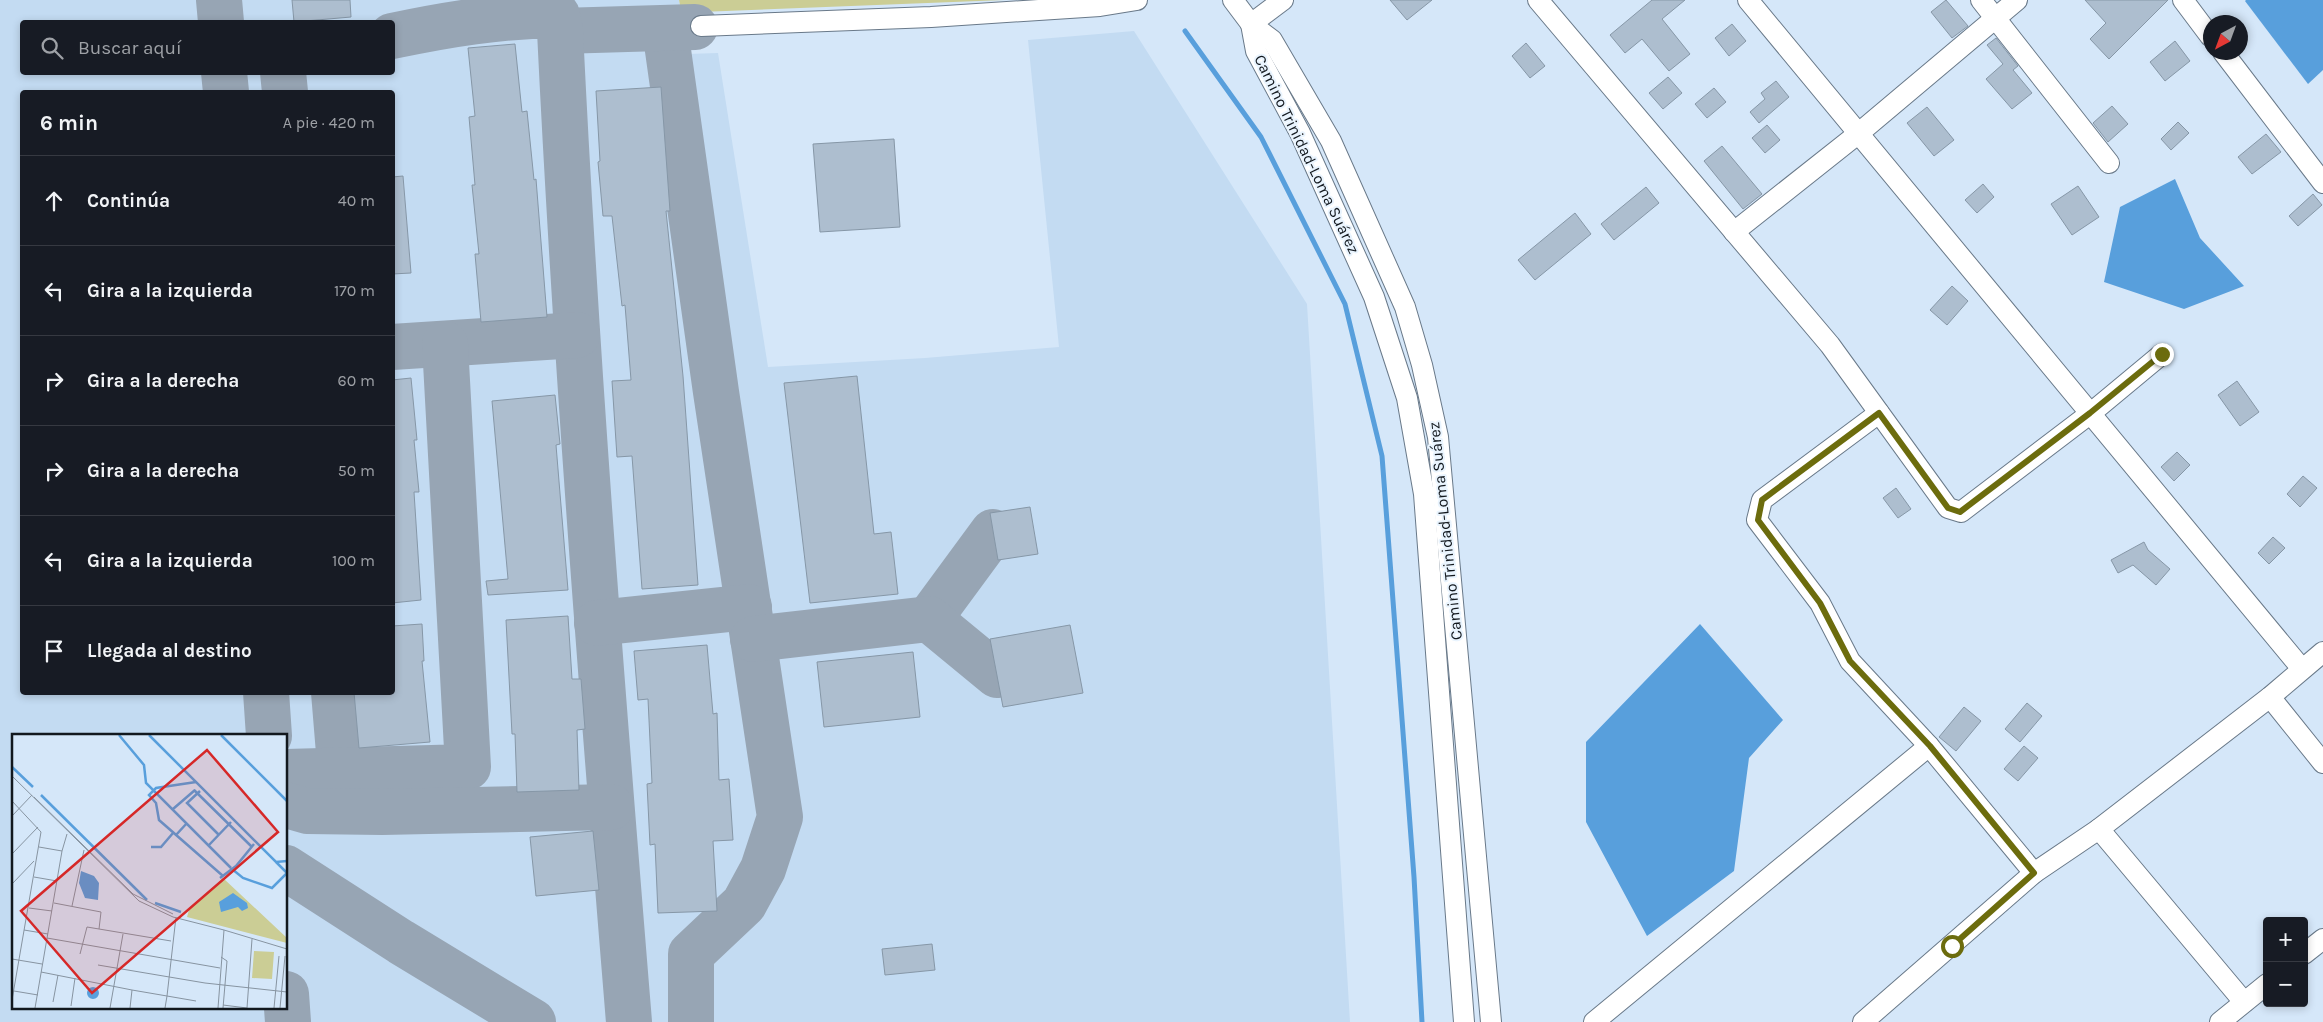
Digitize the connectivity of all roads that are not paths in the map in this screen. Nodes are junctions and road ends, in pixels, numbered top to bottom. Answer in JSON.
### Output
{"nodes":[{"id":1,"x":1137,"y":0,"type":"edge"},
{"id":2,"x":1233,"y":0,"type":"edge"},
{"id":3,"x":1283,"y":0,"type":"edge"},
{"id":4,"x":1538,"y":0,"type":"edge"},
{"id":5,"x":1748,"y":0,"type":"edge"},
{"id":6,"x":1981,"y":0,"type":"edge"},
{"id":7,"x":2017,"y":0,"type":"edge"},
{"id":8,"x":2183,"y":0,"type":"edge"},
{"id":9,"x":1995,"y":17,"type":"junction"},
{"id":10,"x":1251,"y":24,"type":"junction"},
{"id":11,"x":701,"y":26,"type":"dead end"},
{"id":12,"x":2203,"y":27,"type":"edge"},
{"id":13,"x":2229,"y":60,"type":"edge"},
{"id":14,"x":1859,"y":133,"type":"junction"},
{"id":15,"x":2110,"y":163,"type":"dead end"},
{"id":16,"x":2323,"y":183,"type":"edge"},
{"id":17,"x":1734,"y":232,"type":"junction"},
{"id":18,"x":2162,"y":354,"type":"dead end"},
{"id":19,"x":1879,"y":413,"type":"junction"},
{"id":20,"x":2090,"y":413,"type":"junction"},
{"id":21,"x":2323,"y":652,"type":"edge"},
{"id":22,"x":2302,"y":669,"type":"junction"},
{"id":23,"x":2270,"y":697,"type":"junction"},
{"id":24,"x":1930,"y":746,"type":"junction"},
{"id":25,"x":2323,"y":763,"type":"edge"},
{"id":26,"x":2099,"y":829,"type":"junction"},
{"id":27,"x":2034,"y":873,"type":"junction"},
{"id":28,"x":2323,"y":939,"type":"edge"},
{"id":29,"x":2308,"y":951,"type":"edge"},
{"id":30,"x":2263,"y":987,"type":"edge"},
{"id":31,"x":2244,"y":1002,"type":"junction"},
{"id":32,"x":1873,"y":1019,"type":"edge"},
{"id":33,"x":1464,"y":1022,"type":"edge"},
{"id":34,"x":1491,"y":1022,"type":"edge"},
{"id":35,"x":1594,"y":1022,"type":"edge"},
{"id":36,"x":2220,"y":1022,"type":"edge"}],
"edges":[{"from":1,"to":11,"type":"street"},
{"from":2,"to":10,"type":"street","name":"Camino Trinidad-Loma Suárez"},
{"from":3,"to":10,"type":"street"},
{"from":4,"to":17,"type":"street"},
{"from":5,"to":14,"type":"street"},
{"from":6,"to":9,"type":"street"},
{"from":7,"to":9,"type":"street"},
{"from":8,"to":12,"type":"street"},
{"from":9,"to":14,"type":"street"},
{"from":9,"to":15,"type":"street"},
{"from":10,"to":33,"type":"street","name":"Camino Trinidad-Loma Suárez"},
{"from":10,"to":34,"type":"street","name":"Camino Trinidad-Loma Suárez"},
{"from":13,"to":16,"type":"street"},
{"from":14,"to":17,"type":"street"},
{"from":14,"to":20,"type":"street"},
{"from":17,"to":19,"type":"street"},
{"from":18,"to":20,"type":"street"},
{"from":19,"to":20,"type":"street"},
{"from":19,"to":24,"type":"street"},
{"from":20,"to":22,"type":"street"},
{"from":21,"to":22,"type":"street"},
{"from":22,"to":23,"type":"street"},
{"from":23,"to":25,"type":"street"},
{"from":23,"to":26,"type":"street"},
{"from":24,"to":27,"type":"street"},
{"from":24,"to":35,"type":"street"},
{"from":26,"to":27,"type":"street"},
{"from":26,"to":31,"type":"street"},
{"from":27,"to":32,"type":"street"},
{"from":28,"to":29,"type":"street"},
{"from":30,"to":31,"type":"street"},
{"from":31,"to":36,"type":"street"}]}
